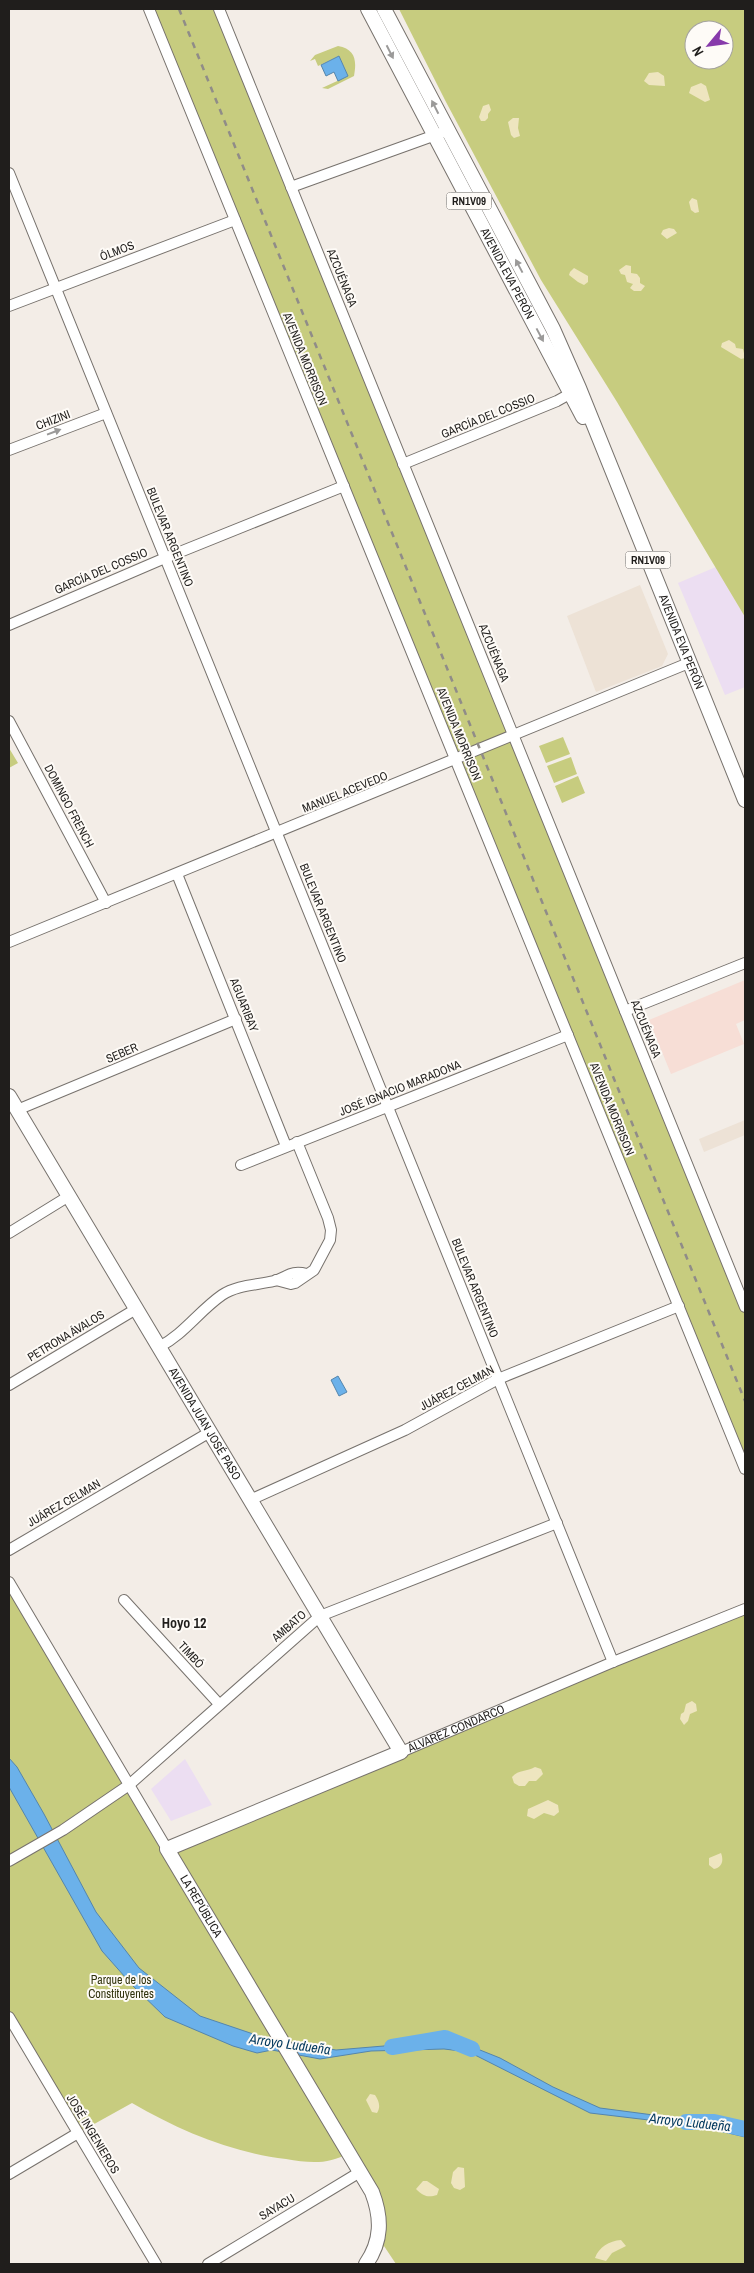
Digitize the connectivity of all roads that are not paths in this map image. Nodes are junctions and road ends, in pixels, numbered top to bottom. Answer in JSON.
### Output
{"nodes":[{"id":1,"x":149,"y":9,"type":"edge"},
{"id":2,"x":219,"y":9,"type":"edge"},
{"id":3,"x":368,"y":9,"type":"edge"},
{"id":4,"x":384,"y":9,"type":"edge"},
{"id":5,"x":440,"y":133,"type":"junction"},
{"id":6,"x":9,"y":173,"type":"edge"},
{"id":7,"x":291,"y":188,"type":"junction"},
{"id":8,"x":235,"y":220,"type":"junction"},
{"id":9,"x":56,"y":288,"type":"junction"},
{"id":10,"x":9,"y":306,"type":"edge"},
{"id":11,"x":575,"y":391,"type":"junction"},
{"id":12,"x":106,"y":413,"type":"junction"},
{"id":13,"x":9,"y":450,"type":"edge"},
{"id":14,"x":403,"y":464,"type":"junction"},
{"id":15,"x":344,"y":486,"type":"junction"},
{"id":16,"x":165,"y":558,"type":"junction"},
{"id":17,"x":9,"y":625,"type":"edge"},
{"id":18,"x":690,"y":662,"type":"junction"},
{"id":19,"x":9,"y":721,"type":"edge"},
{"id":20,"x":514,"y":736,"type":"junction"},
{"id":21,"x":456,"y":760,"type":"junction"},
{"id":22,"x":745,"y":800,"type":"edge"},
{"id":23,"x":277,"y":834,"type":"junction"},
{"id":24,"x":177,"y":874,"type":"junction"},
{"id":25,"x":106,"y":903,"type":"junction"},
{"id":26,"x":9,"y":942,"type":"edge"},
{"id":27,"x":745,"y":962,"type":"edge"},
{"id":28,"x":625,"y":1010,"type":"junction"},
{"id":29,"x":236,"y":1018,"type":"junction"},
{"id":30,"x":568,"y":1035,"type":"junction"},
{"id":31,"x":9,"y":1096,"type":"edge"},
{"id":32,"x":388,"y":1106,"type":"junction"},
{"id":33,"x":17,"y":1110,"type":"junction"},
{"id":34,"x":297,"y":1142,"type":"junction"},
{"id":35,"x":286,"y":1146,"type":"junction"},
{"id":36,"x":241,"y":1165,"type":"dead end"},
{"id":37,"x":69,"y":1196,"type":"junction"},
{"id":38,"x":9,"y":1233,"type":"edge"},
{"id":39,"x":741,"y":1283,"type":"edge"},
{"id":40,"x":679,"y":1306,"type":"junction"},
{"id":41,"x":745,"y":1307,"type":"edge"},
{"id":42,"x":136,"y":1310,"type":"junction"},
{"id":43,"x":159,"y":1347,"type":"junction"},
{"id":44,"x":498,"y":1379,"type":"junction"},
{"id":45,"x":9,"y":1385,"type":"edge"},
{"id":46,"x":210,"y":1432,"type":"junction"},
{"id":47,"x":745,"y":1469,"type":"edge"},
{"id":48,"x":250,"y":1500,"type":"junction"},
{"id":49,"x":556,"y":1523,"type":"junction"},
{"id":50,"x":9,"y":1550,"type":"edge"},
{"id":51,"x":9,"y":1582,"type":"edge"},
{"id":52,"x":124,"y":1600,"type":"dead end"},
{"id":53,"x":745,"y":1609,"type":"edge"},
{"id":54,"x":320,"y":1616,"type":"junction"},
{"id":55,"x":613,"y":1662,"type":"junction"},
{"id":56,"x":219,"y":1704,"type":"junction"},
{"id":57,"x":401,"y":1752,"type":"junction"},
{"id":58,"x":129,"y":1785,"type":"junction"},
{"id":59,"x":167,"y":1849,"type":"junction"},
{"id":60,"x":9,"y":1861,"type":"edge"},
{"id":61,"x":9,"y":2017,"type":"edge"},
{"id":62,"x":78,"y":2133,"type":"junction"},
{"id":63,"x":360,"y":2172,"type":"junction"},
{"id":64,"x":9,"y":2174,"type":"edge"},
{"id":65,"x":156,"y":2264,"type":"edge"},
{"id":66,"x":208,"y":2264,"type":"edge"},
{"id":67,"x":366,"y":2264,"type":"edge"}],
"edges":[{"from":1,"to":8,"type":"street","name":"AVENIDA MORRISON"},
{"from":2,"to":7,"type":"street","name":"AZCUÉNAGA"},
{"from":3,"to":5,"type":"main road","name":"AVENIDA EVA PERÓN","number":"RN1V09","one_way":true},
{"from":5,"to":4,"type":"main road","name":"AVENIDA EVA PERÓN","number":"RN1V09","one_way":true},
{"from":5,"to":7,"type":"street"},
{"from":5,"to":11,"type":"main road","name":"AVENIDA EVA PERÓN","number":"RN1V09"},
{"from":6,"to":9,"type":"street","name":"BULEVAR ARGENTINO"},
{"from":7,"to":14,"type":"street","name":"AZCUÉNAGA"},
{"from":8,"to":9,"type":"street","name":"ÓLMOS"},
{"from":8,"to":15,"type":"street","name":"AVENIDA MORRISON"},
{"from":9,"to":10,"type":"street","name":"ÓLMOS"},
{"from":9,"to":12,"type":"street","name":"BULEVAR ARGENTINO"},
{"from":11,"to":14,"type":"street","name":"GARCÍA DEL COSSIO"},
{"from":11,"to":18,"type":"main road","name":"AVENIDA EVA PERÓN","number":"RN1V09"},
{"from":13,"to":12,"type":"street","name":"CHIZINI","one_way":true},
{"from":12,"to":16,"type":"street","name":"BULEVAR ARGENTINO"},
{"from":14,"to":20,"type":"street","name":"AZCUÉNAGA"},
{"from":15,"to":16,"type":"street","name":"GARCÍA DEL COSSIO"},
{"from":15,"to":21,"type":"street","name":"AVENIDA MORRISON"},
{"from":16,"to":17,"type":"street","name":"GARCÍA DEL COSSIO"},
{"from":16,"to":23,"type":"street","name":"BULEVAR ARGENTINO"},
{"from":18,"to":20,"type":"street","name":"MANUEL ACEVEDO"},
{"from":18,"to":22,"type":"main road","name":"AVENIDA EVA PERÓN","number":"RN1V09"},
{"from":19,"to":25,"type":"street","name":"DOMINGO FRENCH"},
{"from":20,"to":21,"type":"street","name":"MANUEL ACEVEDO"},
{"from":20,"to":28,"type":"street","name":"AZCUÉNAGA"},
{"from":21,"to":23,"type":"street","name":"MANUEL ACEVEDO"},
{"from":21,"to":30,"type":"street","name":"AVENIDA MORRISON"},
{"from":23,"to":24,"type":"street","name":"MANUEL ACEVEDO"},
{"from":23,"to":32,"type":"street","name":"BULEVAR ARGENTINO"},
{"from":24,"to":25,"type":"street","name":"MANUEL ACEVEDO"},
{"from":24,"to":29,"type":"street","name":"AGUARIBAY"},
{"from":25,"to":26,"type":"street","name":"MANUEL ACEVEDO"},
{"from":27,"to":28,"type":"street"},
{"from":28,"to":39,"type":"street","name":"AZCUÉNAGA"},
{"from":29,"to":33,"type":"street","name":"SEBER"},
{"from":29,"to":35,"type":"street","name":"AGUARIBAY"},
{"from":30,"to":32,"type":"street","name":"JOSÉ IGNACIO MARADONA"},
{"from":30,"to":40,"type":"street","name":"AVENIDA MORRISON"},
{"from":31,"to":33,"type":"main road","name":"AVENIDA JUAN JOSÉ PASO"},
{"from":32,"to":34,"type":"street","name":"JOSÉ IGNACIO MARADONA"},
{"from":32,"to":44,"type":"street","name":"BULEVAR ARGENTINO"},
{"from":33,"to":37,"type":"main road","name":"AVENIDA JUAN JOSÉ PASO"},
{"from":34,"to":35,"type":"street","name":"JOSÉ IGNACIO MARADONA"},
{"from":34,"to":43,"type":"street"},
{"from":35,"to":36,"type":"street","name":"JOSÉ IGNACIO MARADONA"},
{"from":37,"to":38,"type":"street"},
{"from":37,"to":42,"type":"main road","name":"AVENIDA JUAN JOSÉ PASO"},
{"from":39,"to":41,"type":"street","name":"AZCUÉNAGA"},
{"from":40,"to":44,"type":"street","name":"JUÁREZ CELMAN"},
{"from":40,"to":47,"type":"street","name":"AVENIDA MORRISON"},
{"from":42,"to":43,"type":"main road","name":"AVENIDA JUAN JOSÉ PASO"},
{"from":42,"to":45,"type":"street","name":"PETRONA ÁVALOS"},
{"from":43,"to":46,"type":"main road","name":"AVENIDA JUAN JOSÉ PASO"},
{"from":44,"to":48,"type":"street","name":"JUÁREZ CELMAN"},
{"from":44,"to":49,"type":"street","name":"BULEVAR ARGENTINO"},
{"from":46,"to":48,"type":"main road","name":"AVENIDA JUAN JOSÉ PASO"},
{"from":46,"to":50,"type":"street","name":"JUÁREZ CELMAN"},
{"from":48,"to":54,"type":"main road","name":"AVENIDA JUAN JOSÉ PASO"},
{"from":49,"to":54,"type":"street","name":"AMBATO"},
{"from":49,"to":55,"type":"street","name":"BULEVAR ARGENTINO"},
{"from":51,"to":58,"type":"street","name":"LA REPÚBLICA"},
{"from":52,"to":56,"type":"street","name":"TIMBÓ"},
{"from":53,"to":55,"type":"street","name":"ÁLVAREZ CONDARCO"},
{"from":54,"to":56,"type":"street","name":"AMBATO"},
{"from":54,"to":57,"type":"main road","name":"AVENIDA JUAN JOSÉ PASO"},
{"from":55,"to":57,"type":"street","name":"ÁLVAREZ CONDARCO"},
{"from":56,"to":58,"type":"street","name":"AMBATO"},
{"from":57,"to":59,"type":"main road","name":"ÁLVAREZ CONDARCO"},
{"from":58,"to":59,"type":"street","name":"LA REPÚBLICA"},
{"from":58,"to":60,"type":"street"},
{"from":59,"to":63,"type":"main road","name":"LA REPÚBLICA"},
{"from":61,"to":62,"type":"street","name":"JOSÉ INGENIEROS"},
{"from":62,"to":64,"type":"street"},
{"from":62,"to":65,"type":"street","name":"JOSÉ INGENIEROS"},
{"from":63,"to":66,"type":"street","name":"SAYACU"},
{"from":63,"to":67,"type":"main road","name":"LA REPÚBLICA"}]}
